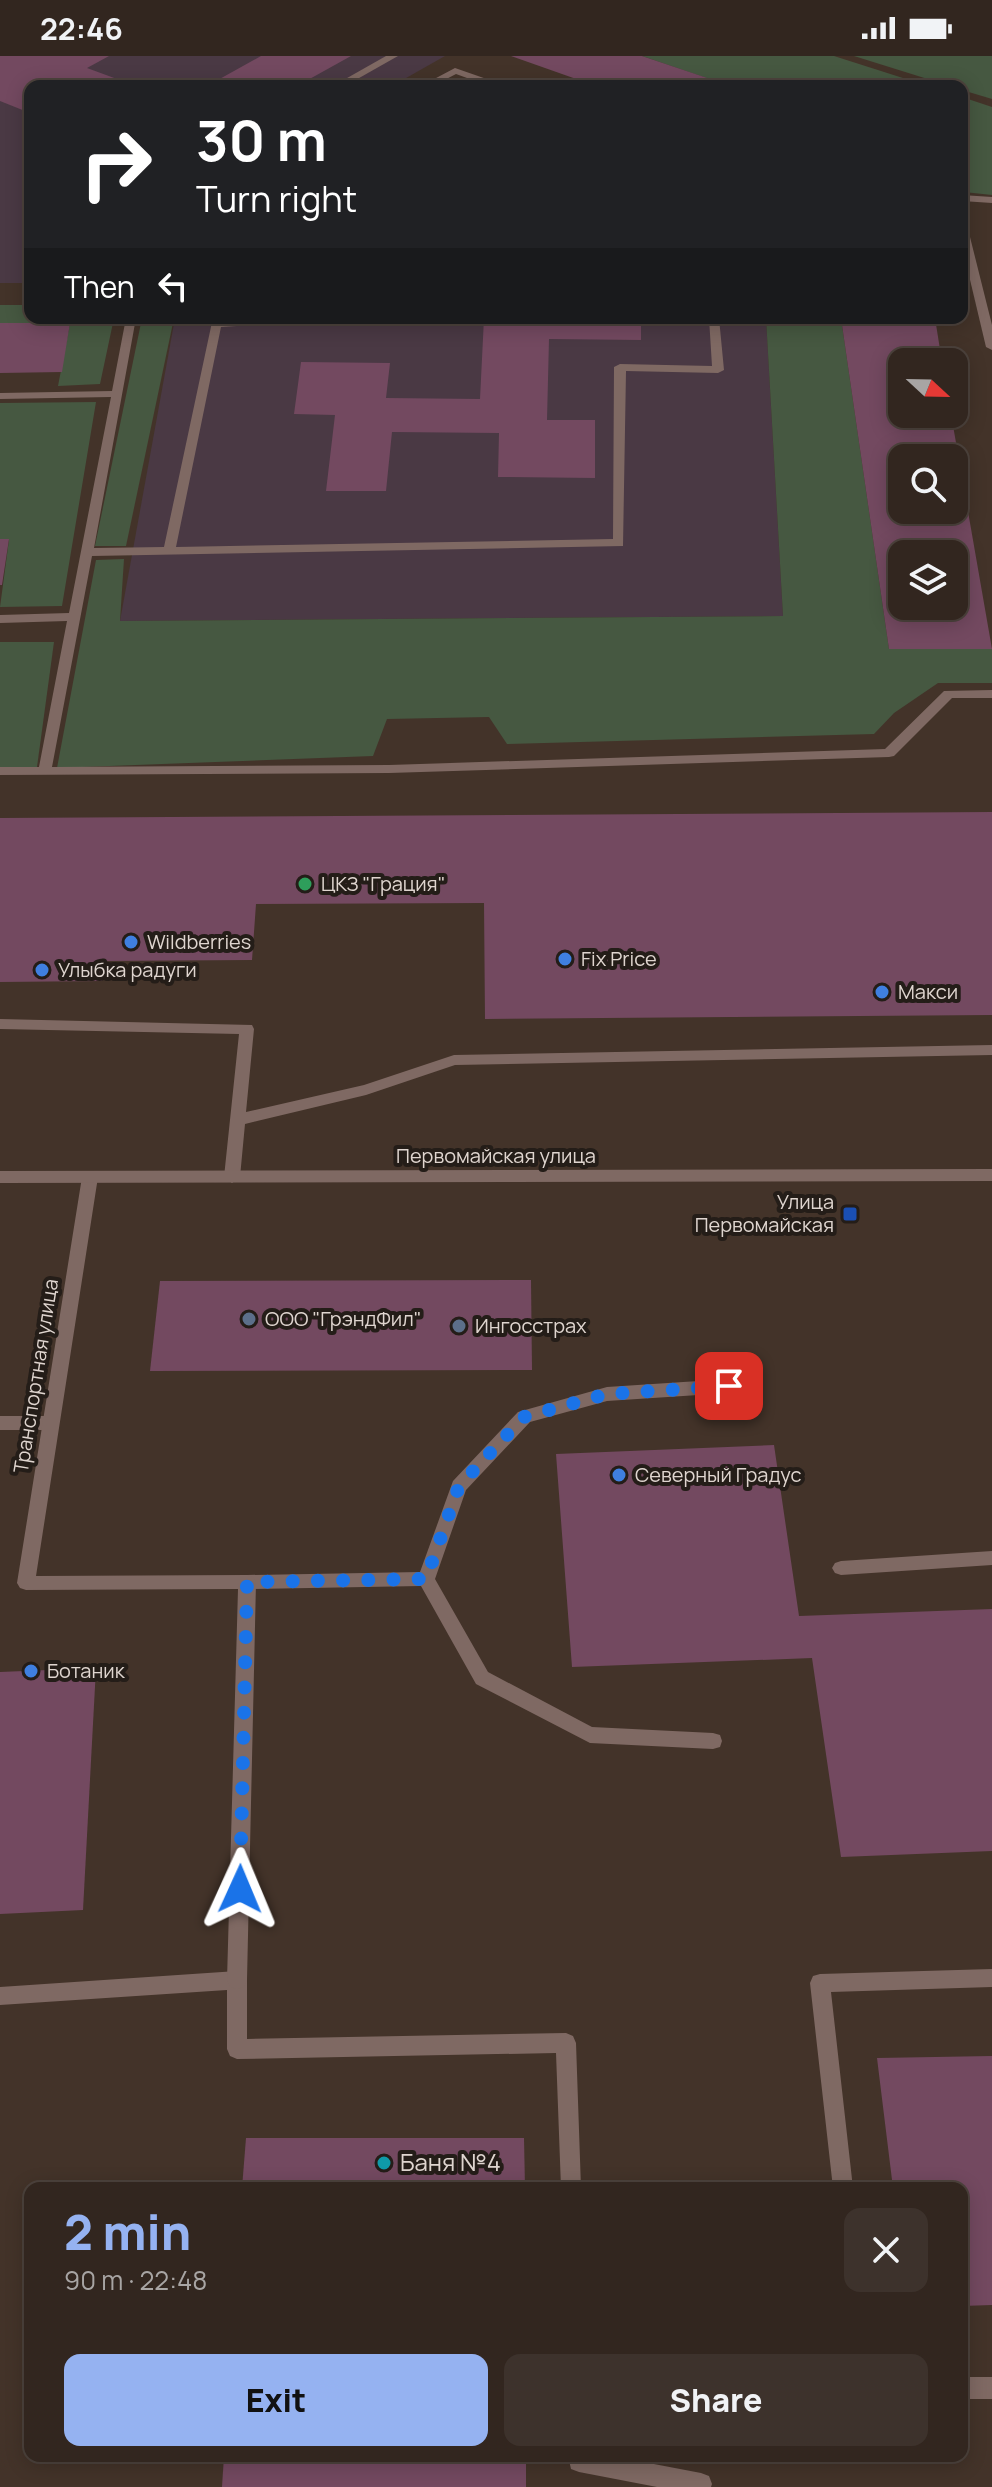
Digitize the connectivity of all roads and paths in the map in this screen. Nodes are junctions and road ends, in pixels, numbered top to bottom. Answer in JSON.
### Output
{"nodes":[{"id":1,"x":393,"y":56,"type":"edge"},
{"id":2,"x":349,"y":80,"type":"edge"},
{"id":3,"x":438,"y":80,"type":"edge"},
{"id":4,"x":481,"y":80,"type":"edge"},
{"id":5,"x":968,"y":198,"type":"edge"},
{"id":6,"x":992,"y":200,"type":"edge"},
{"id":7,"x":968,"y":249,"type":"edge"},
{"id":8,"x":130,"y":324,"type":"edge"},
{"id":9,"x":216,"y":324,"type":"edge"},
{"id":10,"x":714,"y":324,"type":"edge"},
{"id":11,"x":992,"y":347,"type":"edge"},
{"id":12,"x":117,"y":394,"type":"junction"},
{"id":13,"x":0,"y":396,"type":"edge"},
{"id":14,"x":169,"y":551,"type":"junction"},
{"id":15,"x":87,"y":552,"type":"junction"},
{"id":16,"x":74,"y":617,"type":"junction"},
{"id":17,"x":0,"y":619,"type":"edge"},
{"id":18,"x":992,"y":694,"type":"edge"},
{"id":19,"x":0,"y":771,"type":"edge"},
{"id":20,"x":45,"y":771,"type":"junction"},
{"id":21,"x":0,"y":1024,"type":"edge"},
{"id":22,"x":992,"y":1050,"type":"edge"},
{"id":23,"x":237,"y":1120,"type":"junction"},
{"id":24,"x":992,"y":1175,"type":"edge"},
{"id":25,"x":0,"y":1177,"type":"edge"},
{"id":26,"x":90,"y":1177,"type":"junction"},
{"id":27,"x":232,"y":1177,"type":"junction"},
{"id":28,"x":729,"y":1386,"type":"dead end"},
{"id":29,"x":0,"y":1423,"type":"edge"},
{"id":30,"x":51,"y":1423,"type":"junction"},
{"id":31,"x":992,"y":1558,"type":"edge"},
{"id":32,"x":841,"y":1568,"type":"dead end"},
{"id":33,"x":426,"y":1579,"type":"junction"},
{"id":34,"x":247,"y":1582,"type":"junction"},
{"id":35,"x":713,"y":1741,"type":"dead end"},
{"id":36,"x":992,"y":1978,"type":"edge"},
{"id":37,"x":237,"y":1980,"type":"junction"},
{"id":38,"x":0,"y":1996,"type":"edge"},
{"id":39,"x":571,"y":2182,"type":"edge"},
{"id":40,"x":842,"y":2182,"type":"edge"},
{"id":41,"x":968,"y":2388,"type":"edge"},
{"id":42,"x":992,"y":2388,"type":"edge"},
{"id":43,"x":584,"y":2462,"type":"edge"},
{"id":44,"x":701,"y":2484,"type":"dead end"}],
"edges":[{"from":1,"to":2,"type":"street"},
{"from":3,"to":4,"type":"street"},
{"from":5,"to":6,"type":"street"},
{"from":7,"to":11,"type":"street"},
{"from":8,"to":12,"type":"street"},
{"from":9,"to":14,"type":"street"},
{"from":10,"to":14,"type":"street"},
{"from":12,"to":13,"type":"street"},
{"from":12,"to":15,"type":"street"},
{"from":14,"to":15,"type":"street"},
{"from":15,"to":16,"type":"street"},
{"from":16,"to":17,"type":"street"},
{"from":16,"to":20,"type":"street"},
{"from":18,"to":20,"type":"street"},
{"from":19,"to":20,"type":"street"},
{"from":21,"to":23,"type":"street"},
{"from":22,"to":23,"type":"street"},
{"from":23,"to":27,"type":"street"},
{"from":24,"to":27,"type":"street","name":"Первомайская улица"},
{"from":25,"to":26,"type":"street","name":"Первомайская улица"},
{"from":26,"to":27,"type":"street","name":"Первомайская улица"},
{"from":26,"to":30,"type":"street","name":"Транспортная улица"},
{"from":28,"to":33,"type":"street"},
{"from":29,"to":30,"type":"street"},
{"from":30,"to":34,"type":"street","name":"Транспортная улица"},
{"from":31,"to":32,"type":"street"},
{"from":33,"to":34,"type":"street"},
{"from":33,"to":35,"type":"street"},
{"from":34,"to":37,"type":"street"},
{"from":36,"to":40,"type":"street"},
{"from":37,"to":38,"type":"street"},
{"from":37,"to":39,"type":"street"},
{"from":41,"to":42,"type":"street"},
{"from":43,"to":44,"type":"street"}]}
